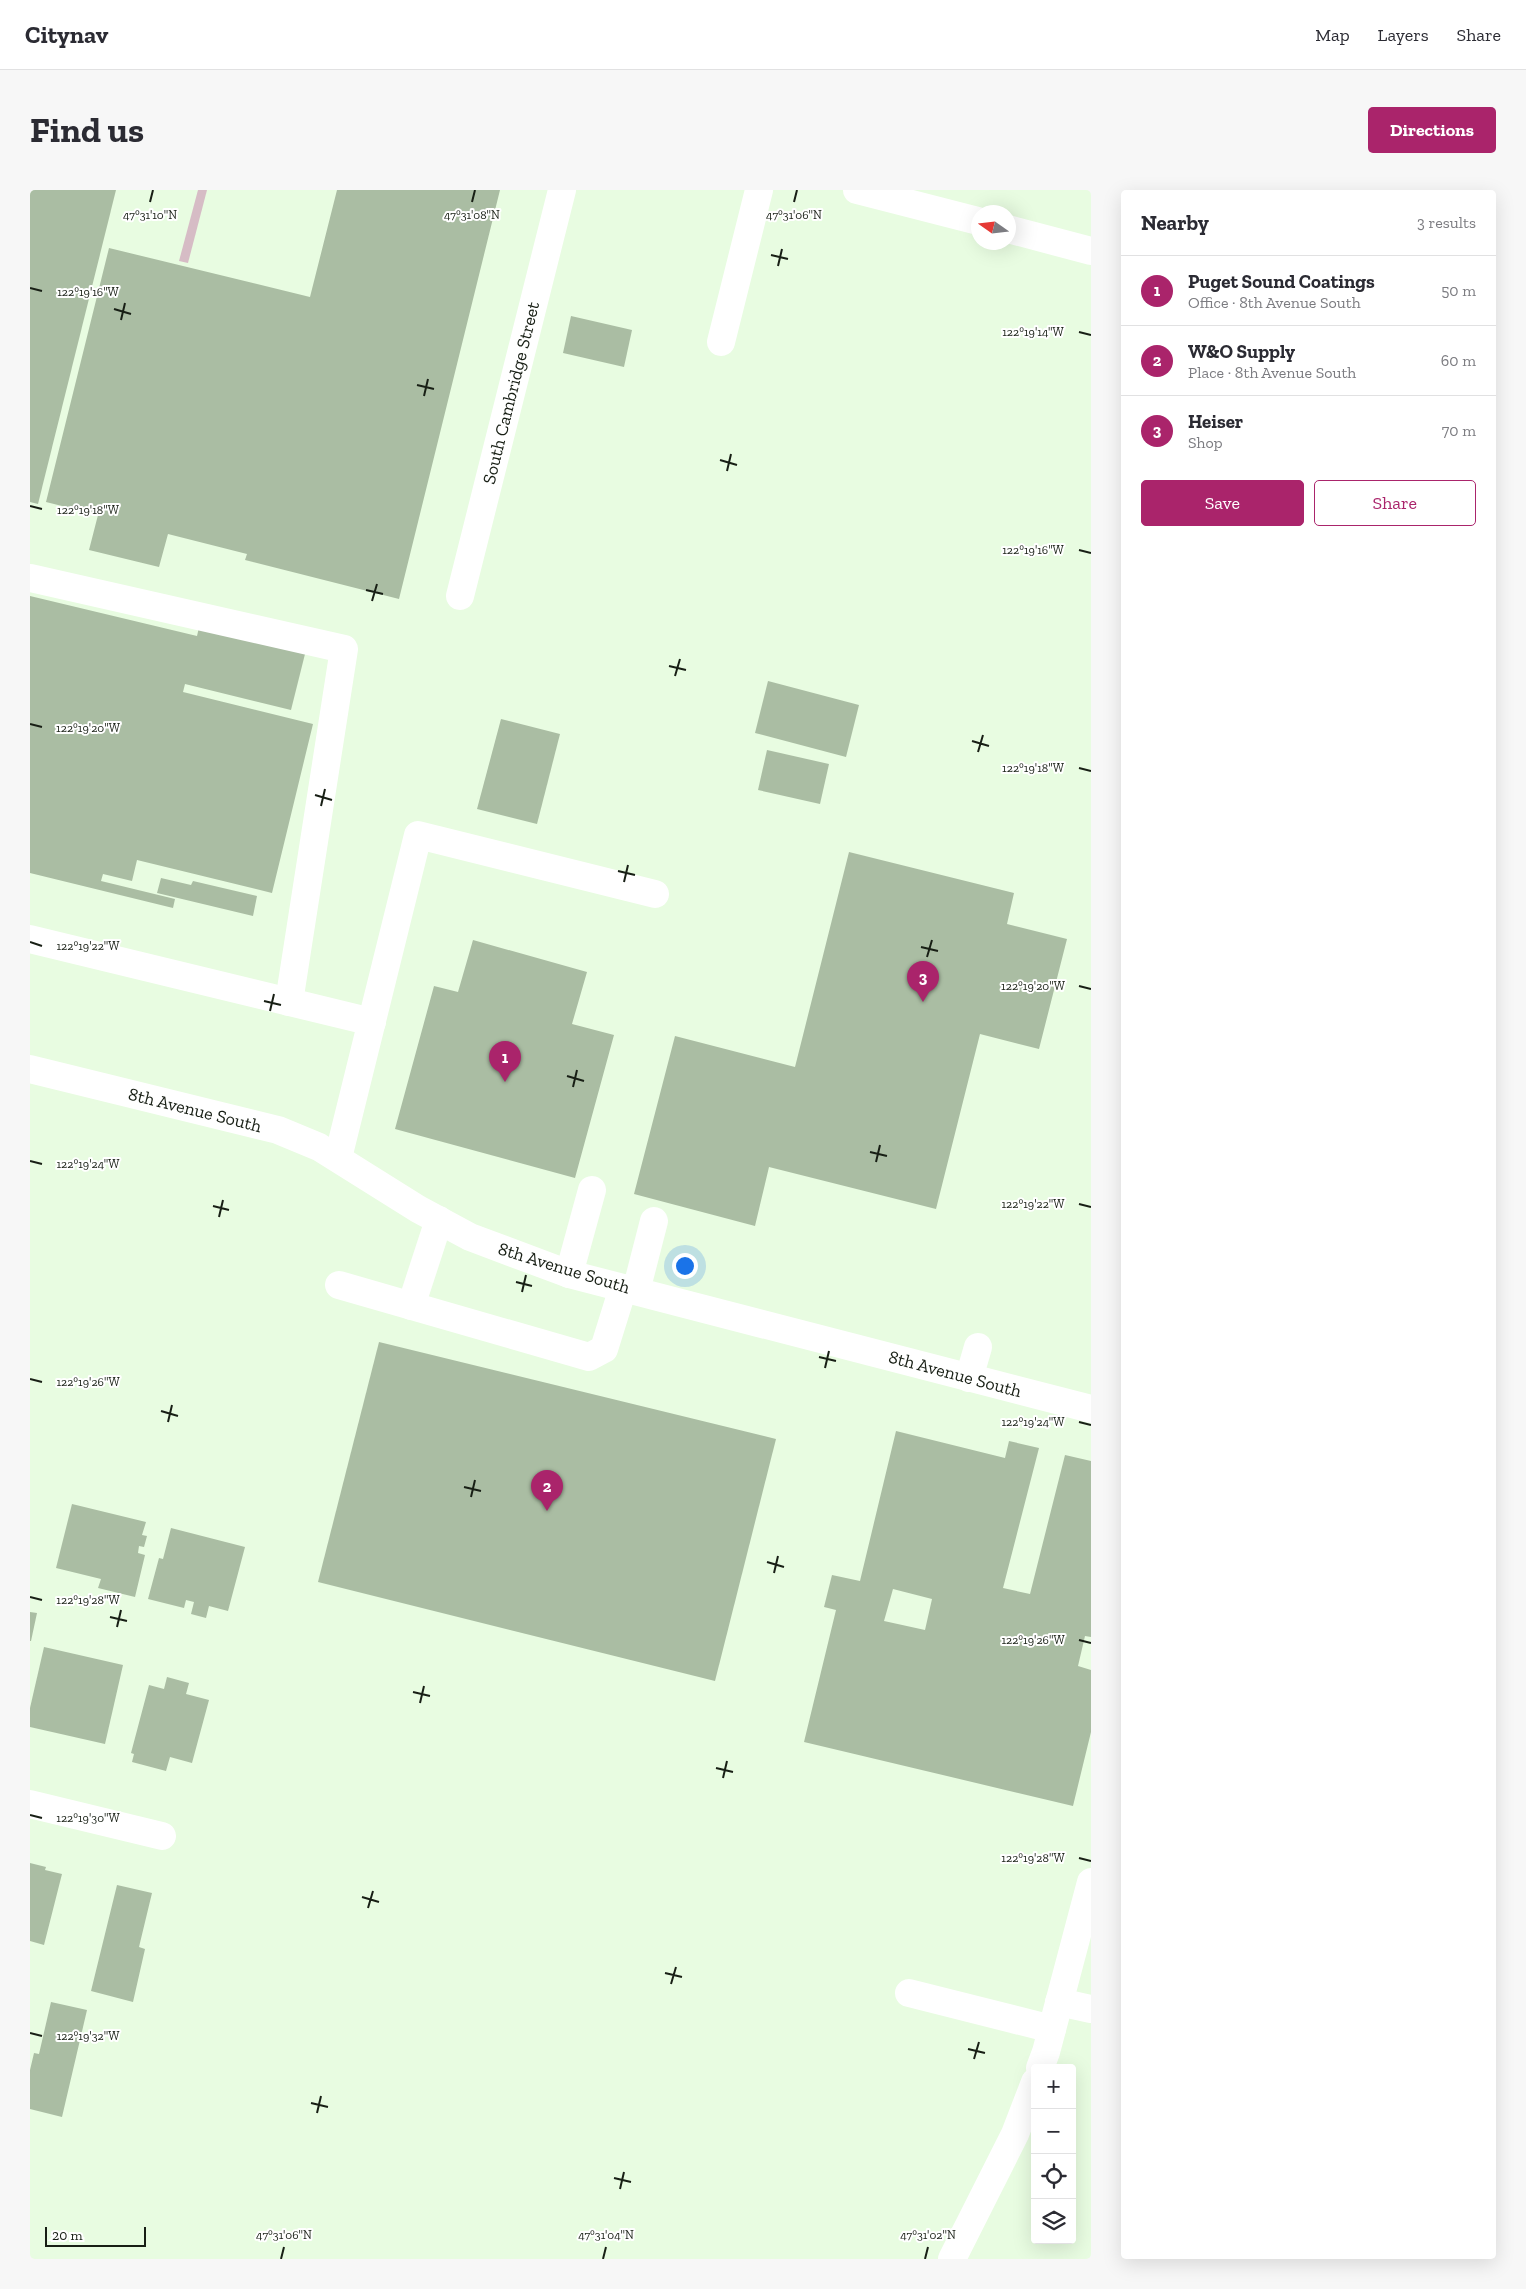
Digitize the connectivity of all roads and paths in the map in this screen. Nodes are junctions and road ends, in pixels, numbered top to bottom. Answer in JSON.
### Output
{"nodes":[{"id":1,"x":562,"y":190,"type":"edge"},
{"id":2,"x":759,"y":190,"type":"edge"},
{"id":3,"x":857,"y":190,"type":"edge"},
{"id":4,"x":971,"y":220,"type":"edge"},
{"id":5,"x":1016,"y":231,"type":"edge"},
{"id":6,"x":1091,"y":250,"type":"edge"},
{"id":7,"x":721,"y":342,"type":"dead end"},
{"id":8,"x":30,"y":578,"type":"edge"},
{"id":9,"x":460,"y":596,"type":"dead end"},
{"id":10,"x":655,"y":894,"type":"dead end"},
{"id":11,"x":30,"y":939,"type":"edge"},
{"id":12,"x":289,"y":1002,"type":"junction"},
{"id":13,"x":372,"y":1022,"type":"junction"},
{"id":14,"x":30,"y":1069,"type":"edge"},
{"id":15,"x":338,"y":1158,"type":"junction"},
{"id":16,"x":592,"y":1190,"type":"dead end"},
{"id":17,"x":439,"y":1220,"type":"junction"},
{"id":18,"x":654,"y":1222,"type":"dead end"},
{"id":19,"x":569,"y":1274,"type":"junction"},
{"id":20,"x":339,"y":1285,"type":"dead end"},
{"id":21,"x":630,"y":1289,"type":"junction"},
{"id":22,"x":411,"y":1306,"type":"junction"},
{"id":23,"x":978,"y":1347,"type":"dead end"},
{"id":24,"x":970,"y":1378,"type":"junction"},
{"id":25,"x":1091,"y":1409,"type":"edge"},
{"id":26,"x":30,"y":1804,"type":"edge"},
{"id":27,"x":162,"y":1836,"type":"dead end"},
{"id":28,"x":1091,"y":1882,"type":"edge"},
{"id":29,"x":909,"y":1993,"type":"dead end"},
{"id":30,"x":1060,"y":2002,"type":"junction"},
{"id":31,"x":1091,"y":2009,"type":"edge"},
{"id":32,"x":1052,"y":2029,"type":"junction"},
{"id":33,"x":1041,"y":2064,"type":"edge"},
{"id":34,"x":1031,"y":2092,"type":"edge"},
{"id":35,"x":952,"y":2259,"type":"edge"}],
"edges":[{"from":1,"to":9,"type":"street","name":"South Cambridge Street"},
{"from":2,"to":7,"type":"street"},
{"from":3,"to":4,"type":"street"},
{"from":5,"to":6,"type":"street"},
{"from":8,"to":12,"type":"street"},
{"from":10,"to":13,"type":"street"},
{"from":11,"to":12,"type":"street"},
{"from":12,"to":13,"type":"street"},
{"from":13,"to":15,"type":"street"},
{"from":14,"to":15,"type":"street","name":"8th Avenue South"},
{"from":15,"to":17,"type":"street","name":"8th Avenue South"},
{"from":16,"to":19,"type":"street"},
{"from":17,"to":19,"type":"street","name":"8th Avenue South"},
{"from":17,"to":22,"type":"street"},
{"from":18,"to":21,"type":"street"},
{"from":19,"to":21,"type":"street","name":"8th Avenue South"},
{"from":20,"to":22,"type":"street"},
{"from":21,"to":22,"type":"street"},
{"from":21,"to":24,"type":"street","name":"8th Avenue South"},
{"from":23,"to":24,"type":"street"},
{"from":24,"to":25,"type":"street","name":"8th Avenue South"},
{"from":26,"to":27,"type":"street"},
{"from":28,"to":30,"type":"street"},
{"from":29,"to":32,"type":"street"},
{"from":30,"to":31,"type":"street"},
{"from":30,"to":32,"type":"street"},
{"from":32,"to":33,"type":"street"},
{"from":34,"to":35,"type":"street"}]}
